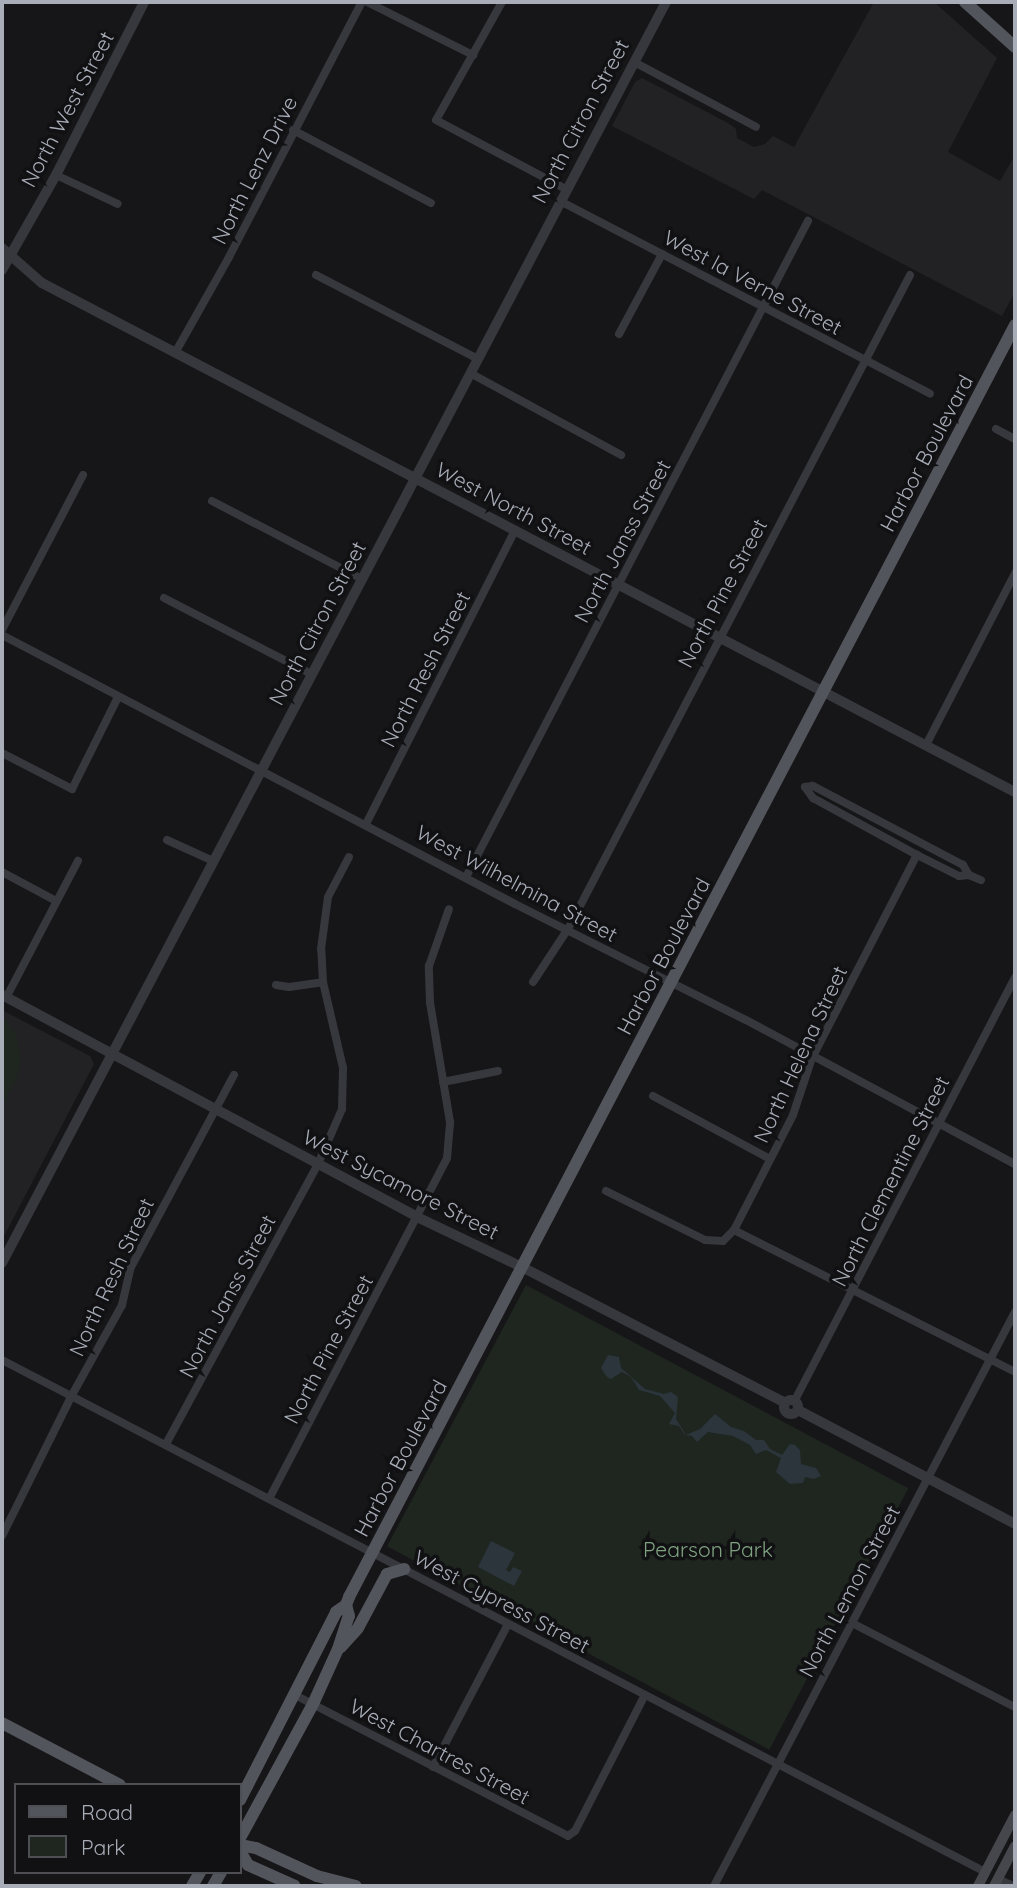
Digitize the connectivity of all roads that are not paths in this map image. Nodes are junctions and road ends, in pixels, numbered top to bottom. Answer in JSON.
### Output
{"nodes":[{"id":1,"x":144,"y":2,"type":"edge"},
{"id":2,"x":364,"y":2,"type":"edge"},
{"id":3,"x":502,"y":2,"type":"edge"},
{"id":4,"x":666,"y":2,"type":"edge"},
{"id":5,"x":965,"y":2,"type":"edge"},
{"id":6,"x":1015,"y":47,"type":"edge"},
{"id":7,"x":473,"y":55,"type":"junction"},
{"id":8,"x":634,"y":62,"type":"junction"},
{"id":9,"x":757,"y":127,"type":"dead end"},
{"id":10,"x":293,"y":130,"type":"junction"},
{"id":11,"x":57,"y":174,"type":"junction"},
{"id":12,"x":566,"y":189,"type":"junction"},
{"id":13,"x":560,"y":201,"type":"junction"},
{"id":14,"x":431,"y":203,"type":"dead end"},
{"id":15,"x":118,"y":204,"type":"dead end"},
{"id":16,"x":808,"y":221,"type":"dead end"},
{"id":17,"x":5,"y":251,"type":"edge"},
{"id":18,"x":662,"y":254,"type":"junction"},
{"id":19,"x":2,"y":270,"type":"edge"},
{"id":20,"x":316,"y":275,"type":"dead end"},
{"id":21,"x":910,"y":275,"type":"dead end"},
{"id":22,"x":763,"y":307,"type":"junction"},
{"id":23,"x":1015,"y":325,"type":"edge"},
{"id":24,"x":620,"y":334,"type":"dead end"},
{"id":25,"x":175,"y":353,"type":"junction"},
{"id":26,"x":478,"y":359,"type":"junction"},
{"id":27,"x":864,"y":359,"type":"junction"},
{"id":28,"x":470,"y":373,"type":"junction"},
{"id":29,"x":930,"y":394,"type":"dead end"},
{"id":30,"x":996,"y":429,"type":"dead end"},
{"id":31,"x":1015,"y":439,"type":"edge"},
{"id":32,"x":621,"y":455,"type":"dead end"},
{"id":33,"x":83,"y":475,"type":"dead end"},
{"id":34,"x":415,"y":478,"type":"junction"},
{"id":35,"x":212,"y":501,"type":"dead end"},
{"id":36,"x":515,"y":530,"type":"junction"},
{"id":37,"x":1015,"y":573,"type":"edge"},
{"id":38,"x":362,"y":579,"type":"junction"},
{"id":39,"x":618,"y":584,"type":"junction"},
{"id":40,"x":164,"y":597,"type":"dead end"},
{"id":41,"x":2,"y":632,"type":"edge"},
{"id":42,"x":719,"y":637,"type":"junction"},
{"id":43,"x":311,"y":674,"type":"junction"},
{"id":44,"x":823,"y":692,"type":"junction"},
{"id":45,"x":118,"y":697,"type":"junction"},
{"id":46,"x":926,"y":745,"type":"junction"},
{"id":47,"x":2,"y":753,"type":"edge"},
{"id":48,"x":261,"y":770,"type":"junction"},
{"id":49,"x":1015,"y":792,"type":"edge"},
{"id":50,"x":366,"y":824,"type":"junction"},
{"id":51,"x":167,"y":840,"type":"dead end"},
{"id":52,"x":917,"y":855,"type":"junction"},
{"id":53,"x":349,"y":857,"type":"dead end"},
{"id":54,"x":78,"y":861,"type":"dead end"},
{"id":55,"x":213,"y":861,"type":"junction"},
{"id":56,"x":2,"y":872,"type":"edge"},
{"id":57,"x":969,"y":875,"type":"junction"},
{"id":58,"x":466,"y":877,"type":"junction"},
{"id":59,"x":981,"y":880,"type":"dead end"},
{"id":60,"x":56,"y":901,"type":"junction"},
{"id":61,"x":449,"y":909,"type":"dead end"},
{"id":62,"x":568,"y":929,"type":"junction"},
{"id":63,"x":1015,"y":978,"type":"edge"},
{"id":64,"x":323,"y":982,"type":"junction"},
{"id":65,"x":533,"y":982,"type":"dead end"},
{"id":66,"x":670,"y":982,"type":"junction"},
{"id":67,"x":276,"y":985,"type":"dead end"},
{"id":68,"x":4,"y":996,"type":"edge"},
{"id":69,"x":114,"y":1053,"type":"junction"},
{"id":70,"x":813,"y":1058,"type":"junction"},
{"id":71,"x":498,"y":1071,"type":"dead end"},
{"id":72,"x":234,"y":1075,"type":"dead end"},
{"id":73,"x":443,"y":1082,"type":"junction"},
{"id":74,"x":653,"y":1096,"type":"dead end"},
{"id":75,"x":215,"y":1109,"type":"junction"},
{"id":76,"x":940,"y":1124,"type":"junction"},
{"id":77,"x":770,"y":1159,"type":"junction"},
{"id":78,"x":318,"y":1164,"type":"junction"},
{"id":79,"x":1015,"y":1164,"type":"edge"},
{"id":80,"x":606,"y":1191,"type":"dead end"},
{"id":81,"x":417,"y":1217,"type":"junction"},
{"id":82,"x":734,"y":1230,"type":"junction"},
{"id":83,"x":2,"y":1263,"type":"edge"},
{"id":84,"x":522,"y":1267,"type":"junction"},
{"id":85,"x":855,"y":1290,"type":"junction"},
{"id":86,"x":1015,"y":1312,"type":"edge"},
{"id":87,"x":990,"y":1359,"type":"junction"},
{"id":88,"x":2,"y":1360,"type":"edge"},
{"id":89,"x":1015,"y":1372,"type":"edge"},
{"id":90,"x":72,"y":1395,"type":"junction"},
{"id":91,"x":793,"y":1404,"type":"junction"},
{"id":92,"x":166,"y":1444,"type":"junction"},
{"id":93,"x":928,"y":1478,"type":"junction"},
{"id":94,"x":270,"y":1497,"type":"junction"},
{"id":95,"x":1015,"y":1524,"type":"edge"},
{"id":96,"x":2,"y":1536,"type":"edge"},
{"id":97,"x":372,"y":1552,"type":"junction"},
{"id":98,"x":404,"y":1569,"type":"junction"},
{"id":99,"x":346,"y":1605,"type":"junction"},
{"id":100,"x":852,"y":1623,"type":"junction"},
{"id":101,"x":508,"y":1624,"type":"junction"},
{"id":102,"x":338,"y":1649,"type":"junction"},
{"id":103,"x":295,"y":1695,"type":"junction"},
{"id":104,"x":645,"y":1695,"type":"junction"},
{"id":105,"x":313,"y":1704,"type":"junction"},
{"id":106,"x":1015,"y":1707,"type":"edge"},
{"id":107,"x":2,"y":1723,"type":"edge"},
{"id":108,"x":778,"y":1763,"type":"junction"},
{"id":109,"x":433,"y":1767,"type":"junction"},
{"id":110,"x":116,"y":1783,"type":"edge"},
{"id":111,"x":242,"y":1796,"type":"edge"},
{"id":112,"x":1015,"y":1815,"type":"edge"},
{"id":113,"x":242,"y":1834,"type":"edge"},
{"id":114,"x":242,"y":1846,"type":"edge"},
{"id":115,"x":1015,"y":1846,"type":"edge"},
{"id":116,"x":995,"y":1853,"type":"junction"},
{"id":117,"x":242,"y":1854,"type":"edge"},
{"id":118,"x":985,"y":1872,"type":"junction"},
{"id":119,"x":996,"y":1882,"type":"edge"},
{"id":120,"x":295,"y":1886,"type":"edge"},
{"id":121,"x":356,"y":1886,"type":"edge"},
{"id":122,"x":713,"y":1886,"type":"edge"},
{"id":123,"x":978,"y":1886,"type":"edge"},
{"id":124,"x":987,"y":1886,"type":"edge"},
{"id":125,"x":1013,"y":1886,"type":"edge"}],
"edges":[{"from":1,"to":11,"type":"street","name":"North West Street"},
{"from":2,"to":7,"type":"street"},
{"from":2,"to":10,"type":"street","name":"North Lenz Drive"},
{"from":3,"to":7,"type":"street"},
{"from":4,"to":8,"type":"street","name":"North Citron Street"},
{"from":5,"to":6,"type":"main road"},
{"from":7,"to":12,"type":"street"},
{"from":8,"to":9,"type":"street"},
{"from":8,"to":12,"type":"street","name":"North Citron Street"},
{"from":10,"to":14,"type":"street"},
{"from":10,"to":25,"type":"street","name":"North Lenz Drive"},
{"from":11,"to":15,"type":"street"},
{"from":11,"to":17,"type":"street","name":"North West Street"},
{"from":12,"to":13,"type":"street","name":"North Citron Street"},
{"from":13,"to":18,"type":"street","name":"West la Verne Street"},
{"from":13,"to":26,"type":"street","name":"North Citron Street"},
{"from":16,"to":22,"type":"street","name":"North Janss Street"},
{"from":17,"to":19,"type":"street","name":"North West Street"},
{"from":17,"to":25,"type":"street","name":"West North Street"},
{"from":18,"to":22,"type":"street","name":"West la Verne Street"},
{"from":18,"to":24,"type":"street"},
{"from":20,"to":26,"type":"street"},
{"from":21,"to":27,"type":"street","name":"North Pine Street"},
{"from":22,"to":27,"type":"street","name":"West la Verne Street"},
{"from":22,"to":39,"type":"street","name":"North Janss Street"},
{"from":23,"to":44,"type":"main road","name":"Harbor Boulevard"},
{"from":25,"to":34,"type":"street","name":"West North Street"},
{"from":26,"to":28,"type":"street","name":"North Citron Street"},
{"from":27,"to":29,"type":"street","name":"West la Verne Street"},
{"from":27,"to":42,"type":"street","name":"North Pine Street"},
{"from":28,"to":32,"type":"street"},
{"from":28,"to":34,"type":"street","name":"North Citron Street"},
{"from":30,"to":31,"type":"street"},
{"from":33,"to":41,"type":"street"},
{"from":34,"to":36,"type":"street","name":"West North Street"},
{"from":34,"to":38,"type":"street","name":"North Citron Street"},
{"from":35,"to":38,"type":"street"},
{"from":36,"to":39,"type":"street","name":"West North Street"},
{"from":36,"to":50,"type":"street","name":"North Resh Street"},
{"from":37,"to":46,"type":"street"},
{"from":38,"to":43,"type":"street","name":"North Citron Street"},
{"from":39,"to":42,"type":"street","name":"West North Street"},
{"from":39,"to":58,"type":"street","name":"North Janss Street"},
{"from":40,"to":43,"type":"street"},
{"from":41,"to":45,"type":"street","name":"West Wilhelmina Street"},
{"from":42,"to":44,"type":"street","name":"West North Street"},
{"from":42,"to":62,"type":"street","name":"North Pine Street"},
{"from":43,"to":48,"type":"street","name":"North Citron Street"},
{"from":44,"to":46,"type":"street","name":"West North Street"},
{"from":44,"to":66,"type":"main road","name":"Harbor Boulevard"},
{"from":45,"to":47,"type":"street"},
{"from":45,"to":48,"type":"street","name":"West Wilhelmina Street"},
{"from":46,"to":49,"type":"street","name":"West North Street"},
{"from":48,"to":50,"type":"street","name":"West Wilhelmina Street"},
{"from":48,"to":55,"type":"street","name":"North Citron Street"},
{"from":50,"to":58,"type":"street","name":"West Wilhelmina Street"},
{"from":51,"to":55,"type":"street"},
{"from":52,"to":57,"type":"street"},
{"from":52,"to":57,"type":"street"},
{"from":52,"to":70,"type":"street","name":"North Helena Street"},
{"from":53,"to":64,"type":"street","name":"North Janss Street"},
{"from":54,"to":60,"type":"street"},
{"from":55,"to":69,"type":"street","name":"North Citron Street"},
{"from":56,"to":60,"type":"street"},
{"from":57,"to":59,"type":"street"},
{"from":58,"to":62,"type":"street","name":"West Wilhelmina Street"},
{"from":60,"to":68,"type":"street"},
{"from":61,"to":73,"type":"street","name":"North Pine Street"},
{"from":62,"to":65,"type":"street","name":"North Pine Street"},
{"from":62,"to":66,"type":"street","name":"West Wilhelmina Street"},
{"from":63,"to":76,"type":"street","name":"North Clementine Street"},
{"from":64,"to":67,"type":"street"},
{"from":64,"to":78,"type":"street","name":"North Janss Street"},
{"from":66,"to":70,"type":"street","name":"West Wilhelmina Street"},
{"from":66,"to":84,"type":"main road","name":"Harbor Boulevard"},
{"from":68,"to":69,"type":"street","name":"West Sycamore Street"},
{"from":69,"to":75,"type":"street","name":"West Sycamore Street"},
{"from":69,"to":83,"type":"street","name":"North Citron Street"},
{"from":70,"to":76,"type":"street","name":"West Wilhelmina Street"},
{"from":70,"to":77,"type":"street","name":"North Helena Street"},
{"from":71,"to":73,"type":"street"},
{"from":72,"to":75,"type":"street","name":"North Resh Street"},
{"from":73,"to":81,"type":"street","name":"North Pine Street"},
{"from":74,"to":77,"type":"street"},
{"from":75,"to":78,"type":"street","name":"West Sycamore Street"},
{"from":75,"to":90,"type":"street","name":"North Resh Street"},
{"from":76,"to":79,"type":"street","name":"West Wilhelmina Street"},
{"from":76,"to":85,"type":"street","name":"North Clementine Street"},
{"from":77,"to":82,"type":"street","name":"North Helena Street"},
{"from":78,"to":81,"type":"street","name":"West Sycamore Street"},
{"from":78,"to":92,"type":"street","name":"North Janss Street"},
{"from":80,"to":82,"type":"street"},
{"from":81,"to":84,"type":"street","name":"West Sycamore Street"},
{"from":81,"to":94,"type":"street","name":"North Pine Street"},
{"from":82,"to":85,"type":"street"},
{"from":84,"to":91,"type":"street","name":"West Sycamore Street"},
{"from":84,"to":97,"type":"main road","name":"Harbor Boulevard"},
{"from":85,"to":87,"type":"street"},
{"from":85,"to":91,"type":"street","name":"North Clementine Street"},
{"from":86,"to":87,"type":"street","name":"North Lemon Street"},
{"from":87,"to":89,"type":"street"},
{"from":87,"to":93,"type":"street","name":"North Lemon Street"},
{"from":88,"to":90,"type":"street","name":"West Cypress Street"},
{"from":90,"to":92,"type":"street","name":"West Cypress Street"},
{"from":90,"to":96,"type":"street","name":"North Resh Street"},
{"from":91,"to":93,"type":"street","name":"West Sycamore Street"},
{"from":92,"to":94,"type":"street","name":"West Cypress Street"},
{"from":93,"to":95,"type":"street","name":"West Sycamore Street"},
{"from":93,"to":100,"type":"street","name":"North Lemon Street"},
{"from":94,"to":97,"type":"street","name":"West Cypress Street"},
{"from":97,"to":98,"type":"street","name":"West Cypress Street"},
{"from":97,"to":99,"type":"main road","name":"Harbor Boulevard"},
{"from":98,"to":101,"type":"street","name":"West Cypress Street"},
{"from":98,"to":102,"type":"main road"},
{"from":99,"to":102,"type":"main road","name":"Harbor Boulevard"},
{"from":99,"to":103,"type":"main road","name":"Harbor Boulevard"},
{"from":100,"to":106,"type":"street"},
{"from":100,"to":108,"type":"street","name":"North Lemon Street"},
{"from":101,"to":104,"type":"street","name":"West Cypress Street"},
{"from":101,"to":109,"type":"street"},
{"from":102,"to":105,"type":"main road","name":"Harbor Boulevard"},
{"from":103,"to":105,"type":"street","name":"West Chartres Street"},
{"from":103,"to":111,"type":"main road","name":"Harbor Boulevard"},
{"from":104,"to":108,"type":"street","name":"West Cypress Street"},
{"from":104,"to":109,"type":"street","name":"West Chartres Street"},
{"from":105,"to":109,"type":"street","name":"West Chartres Street"},
{"from":105,"to":113,"type":"main road","name":"Harbor Boulevard"},
{"from":107,"to":110,"type":"main road"},
{"from":108,"to":118,"type":"street","name":"West Cypress Street"},
{"from":108,"to":122,"type":"street","name":"North Lemon Street"},
{"from":112,"to":116,"type":"main road"},
{"from":114,"to":121,"type":"main road"},
{"from":115,"to":119,"type":"main road"},
{"from":116,"to":118,"type":"main road"},
{"from":116,"to":119,"type":"main road"},
{"from":117,"to":120,"type":"main road"},
{"from":118,"to":123,"type":"main road"},
{"from":118,"to":124,"type":"main road"},
{"from":119,"to":125,"type":"street"}]}
